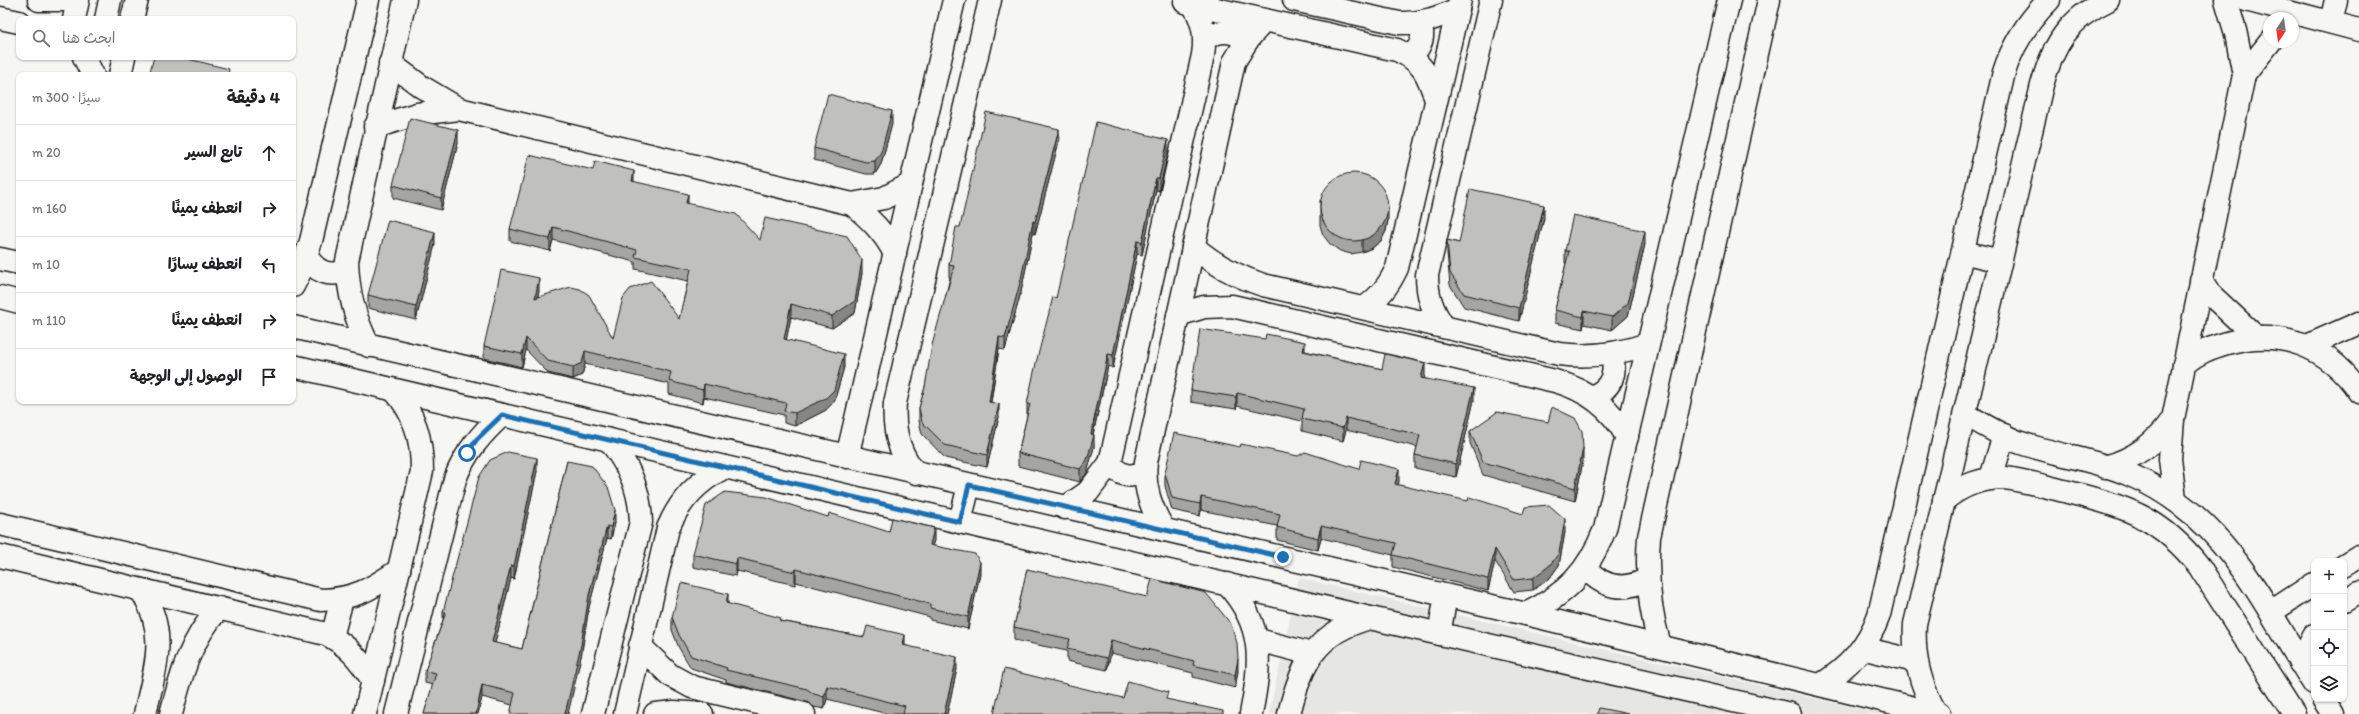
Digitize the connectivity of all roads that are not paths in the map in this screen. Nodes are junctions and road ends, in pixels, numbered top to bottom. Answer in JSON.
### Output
{"nodes":[{"id":1,"x":39,"y":0,"type":"edge"},
{"id":2,"x":71,"y":0,"type":"edge"},
{"id":3,"x":78,"y":0,"type":"edge"},
{"id":4,"x":110,"y":0,"type":"edge"},
{"id":5,"x":137,"y":0,"type":"edge"},
{"id":6,"x":368,"y":0,"type":"edge"},
{"id":7,"x":405,"y":0,"type":"edge"},
{"id":8,"x":954,"y":0,"type":"edge"},
{"id":9,"x":990,"y":0,"type":"edge"},
{"id":10,"x":1294,"y":0,"type":"edge"},
{"id":11,"x":1491,"y":0,"type":"edge"},
{"id":12,"x":1729,"y":0,"type":"edge"},
{"id":13,"x":1770,"y":0,"type":"edge"},
{"id":14,"x":2049,"y":0,"type":"edge"},
{"id":15,"x":2108,"y":0,"type":"edge"},
{"id":16,"x":2226,"y":0,"type":"edge"},
{"id":17,"x":2246,"y":0,"type":"edge"},
{"id":18,"x":2336,"y":0,"type":"edge"},
{"id":19,"x":1185,"y":2,"type":"edge"},
{"id":20,"x":1459,"y":5,"type":"edge"},
{"id":21,"x":2282,"y":12,"type":"edge"},
{"id":22,"x":75,"y":16,"type":"edge"},
{"id":23,"x":107,"y":16,"type":"edge"},
{"id":24,"x":133,"y":16,"type":"edge"},
{"id":25,"x":2299,"y":17,"type":"edge"},
{"id":26,"x":0,"y":18,"type":"edge"},
{"id":27,"x":1265,"y":20,"type":"junction"},
{"id":28,"x":16,"y":21,"type":"edge"},
{"id":29,"x":2331,"y":22,"type":"junction"},
{"id":30,"x":1420,"y":23,"type":"junction"},
{"id":31,"x":2359,"y":30,"type":"edge"},
{"id":32,"x":1205,"y":39,"type":"junction"},
{"id":33,"x":1247,"y":41,"type":"junction"},
{"id":34,"x":2265,"y":48,"type":"edge"},
{"id":35,"x":1411,"y":56,"type":"junction"},
{"id":36,"x":86,"y":60,"type":"edge"},
{"id":37,"x":96,"y":60,"type":"edge"},
{"id":38,"x":123,"y":60,"type":"edge"},
{"id":39,"x":390,"y":63,"type":"junction"},
{"id":40,"x":92,"y":72,"type":"edge"},
{"id":41,"x":94,"y":72,"type":"edge"},
{"id":42,"x":121,"y":72,"type":"edge"},
{"id":43,"x":2244,"y":75,"type":"junction"},
{"id":44,"x":1436,"y":100,"type":"junction"},
{"id":45,"x":459,"y":109,"type":"junction"},
{"id":46,"x":375,"y":127,"type":"junction"},
{"id":47,"x":911,"y":184,"type":"junction"},
{"id":48,"x":852,"y":204,"type":"junction"},
{"id":49,"x":1194,"y":246,"type":"junction"},
{"id":50,"x":1962,"y":252,"type":"junction"},
{"id":51,"x":895,"y":254,"type":"junction"},
{"id":52,"x":307,"y":256,"type":"junction"},
{"id":53,"x":2000,"y":261,"type":"junction"},
{"id":54,"x":1397,"y":268,"type":"junction"},
{"id":55,"x":347,"y":270,"type":"junction"},
{"id":56,"x":1427,"y":275,"type":"junction"},
{"id":57,"x":1239,"y":277,"type":"junction"},
{"id":58,"x":296,"y":280,"type":"edge"},
{"id":59,"x":2202,"y":280,"type":"junction"},
{"id":60,"x":0,"y":297,"type":"edge"},
{"id":61,"x":16,"y":301,"type":"edge"},
{"id":62,"x":1232,"y":306,"type":"junction"},
{"id":63,"x":1364,"y":308,"type":"junction"},
{"id":64,"x":1178,"y":316,"type":"junction"},
{"id":65,"x":2359,"y":323,"type":"edge"},
{"id":66,"x":1444,"y":327,"type":"junction"},
{"id":67,"x":296,"y":328,"type":"edge"},
{"id":68,"x":2256,"y":337,"type":"junction"},
{"id":69,"x":1648,"y":344,"type":"junction"},
{"id":70,"x":369,"y":346,"type":"junction"},
{"id":71,"x":2307,"y":346,"type":"junction"},
{"id":72,"x":1611,"y":354,"type":"junction"},
{"id":73,"x":2184,"y":364,"type":"junction"},
{"id":74,"x":296,"y":367,"type":"edge"},
{"id":75,"x":394,"y":390,"type":"junction"},
{"id":76,"x":2359,"y":392,"type":"edge"},
{"id":77,"x":861,"y":395,"type":"junction"},
{"id":78,"x":1592,"y":397,"type":"junction"},
{"id":79,"x":894,"y":403,"type":"junction"},
{"id":80,"x":1965,"y":414,"type":"junction"},
{"id":81,"x":502,"y":415,"type":"junction"},
{"id":82,"x":2173,"y":419,"type":"junction"},
{"id":83,"x":2004,"y":435,"type":"junction"},
{"id":84,"x":1627,"y":437,"type":"junction"},
{"id":85,"x":609,"y":440,"type":"junction"},
{"id":86,"x":847,"y":457,"type":"junction"},
{"id":87,"x":1110,"y":463,"type":"junction"},
{"id":88,"x":724,"y":467,"type":"junction"},
{"id":89,"x":2105,"y":467,"type":"junction"},
{"id":90,"x":422,"y":471,"type":"junction"},
{"id":91,"x":1145,"y":471,"type":"junction"},
{"id":92,"x":916,"y":472,"type":"junction"},
{"id":93,"x":1991,"y":478,"type":"junction"},
{"id":94,"x":455,"y":479,"type":"junction"},
{"id":95,"x":969,"y":485,"type":"junction"},
{"id":96,"x":2175,"y":499,"type":"junction"},
{"id":97,"x":1944,"y":500,"type":"junction"},
{"id":98,"x":1065,"y":508,"type":"junction"},
{"id":99,"x":641,"y":522,"type":"junction"},
{"id":100,"x":960,"y":522,"type":"junction"},
{"id":101,"x":0,"y":524,"type":"edge"},
{"id":102,"x":668,"y":528,"type":"junction"},
{"id":103,"x":1164,"y":530,"type":"junction"},
{"id":104,"x":0,"y":556,"type":"edge"},
{"id":105,"x":2359,"y":556,"type":"edge"},
{"id":106,"x":2347,"y":563,"type":"edge"},
{"id":107,"x":1586,"y":568,"type":"junction"},
{"id":108,"x":399,"y":570,"type":"junction"},
{"id":109,"x":1647,"y":579,"type":"junction"},
{"id":110,"x":1227,"y":584,"type":"junction"},
{"id":111,"x":2311,"y":586,"type":"edge"},
{"id":112,"x":141,"y":590,"type":"junction"},
{"id":113,"x":2359,"y":592,"type":"edge"},
{"id":114,"x":1446,"y":596,"type":"junction"},
{"id":115,"x":342,"y":599,"type":"junction"},
{"id":116,"x":2347,"y":599,"type":"edge"},
{"id":117,"x":219,"y":608,"type":"junction"},
{"id":118,"x":2271,"y":612,"type":"junction"},
{"id":119,"x":1526,"y":614,"type":"junction"},
{"id":120,"x":1370,"y":618,"type":"junction"},
{"id":121,"x":1439,"y":634,"type":"junction"},
{"id":122,"x":332,"y":637,"type":"junction"},
{"id":123,"x":1258,"y":640,"type":"junction"},
{"id":124,"x":2311,"y":640,"type":"edge"},
{"id":125,"x":640,"y":646,"type":"junction"},
{"id":126,"x":1660,"y":646,"type":"junction"},
{"id":127,"x":1862,"y":648,"type":"junction"},
{"id":128,"x":1312,"y":654,"type":"junction"},
{"id":129,"x":157,"y":660,"type":"junction"},
{"id":130,"x":1915,"y":661,"type":"junction"},
{"id":131,"x":2300,"y":663,"type":"junction"},
{"id":132,"x":184,"y":667,"type":"junction"},
{"id":133,"x":2311,"y":680,"type":"edge"},
{"id":134,"x":373,"y":681,"type":"junction"},
{"id":135,"x":1822,"y":684,"type":"junction"},
{"id":136,"x":2325,"y":702,"type":"edge"},
{"id":137,"x":145,"y":714,"type":"edge"},
{"id":138,"x":171,"y":714,"type":"edge"},
{"id":139,"x":365,"y":714,"type":"edge"},
{"id":140,"x":396,"y":714,"type":"edge"},
{"id":141,"x":593,"y":714,"type":"edge"},
{"id":142,"x":625,"y":714,"type":"edge"},
{"id":143,"x":655,"y":714,"type":"edge"},
{"id":144,"x":702,"y":714,"type":"edge"},
{"id":145,"x":804,"y":714,"type":"edge"},
{"id":146,"x":1251,"y":714,"type":"edge"},
{"id":147,"x":1289,"y":714,"type":"edge"},
{"id":148,"x":1790,"y":714,"type":"edge"},
{"id":149,"x":1938,"y":714,"type":"edge"},
{"id":150,"x":2294,"y":714,"type":"edge"},
{"id":151,"x":2333,"y":714,"type":"edge"}],
"edges":[{"from":1,"to":2,"type":"street"},
{"from":3,"to":22,"type":"street"},
{"from":4,"to":23,"type":"street"},
{"from":5,"to":24,"type":"street"},
{"from":6,"to":52,"type":"street"},
{"from":7,"to":39,"type":"street"},
{"from":8,"to":47,"type":"street"},
{"from":9,"to":79,"type":"street"},
{"from":10,"to":30,"type":"street"},
{"from":11,"to":56,"type":"street"},
{"from":12,"to":69,"type":"street"},
{"from":13,"to":109,"type":"street"},
{"from":14,"to":50,"type":"street"},
{"from":15,"to":53,"type":"street"},
{"from":16,"to":43,"type":"street"},
{"from":17,"to":21,"type":"street"},
{"from":18,"to":29,"type":"street"},
{"from":19,"to":27,"type":"street"},
{"from":19,"to":32,"type":"street"},
{"from":20,"to":30,"type":"street"},
{"from":20,"to":44,"type":"street"},
{"from":25,"to":29,"type":"street"},
{"from":26,"to":28,"type":"street"},
{"from":27,"to":33,"type":"street"},
{"from":27,"to":35,"type":"street"},
{"from":29,"to":31,"type":"street"},
{"from":30,"to":35,"type":"street"},
{"from":32,"to":33,"type":"street"},
{"from":32,"to":87,"type":"street"},
{"from":33,"to":49,"type":"street"},
{"from":34,"to":43,"type":"street"},
{"from":35,"to":44,"type":"street"},
{"from":36,"to":40,"type":"street"},
{"from":37,"to":41,"type":"street"},
{"from":38,"to":42,"type":"street"},
{"from":39,"to":45,"type":"street"},
{"from":39,"to":46,"type":"street"},
{"from":43,"to":59,"type":"street"},
{"from":44,"to":54,"type":"street"},
{"from":45,"to":46,"type":"street"},
{"from":45,"to":48,"type":"street"},
{"from":46,"to":55,"type":"street"},
{"from":47,"to":48,"type":"street"},
{"from":47,"to":51,"type":"street"},
{"from":48,"to":51,"type":"street"},
{"from":49,"to":57,"type":"street"},
{"from":49,"to":64,"type":"street"},
{"from":50,"to":53,"type":"street"},
{"from":50,"to":127,"type":"street"},
{"from":51,"to":77,"type":"street"},
{"from":52,"to":55,"type":"street"},
{"from":52,"to":58,"type":"street"},
{"from":53,"to":80,"type":"street"},
{"from":54,"to":56,"type":"street"},
{"from":54,"to":63,"type":"street"},
{"from":55,"to":70,"type":"street"},
{"from":56,"to":66,"type":"street"},
{"from":57,"to":62,"type":"street"},
{"from":57,"to":63,"type":"street"},
{"from":59,"to":68,"type":"street"},
{"from":59,"to":73,"type":"street"},
{"from":60,"to":61,"type":"street"},
{"from":62,"to":64,"type":"street"},
{"from":62,"to":78,"type":"street"},
{"from":63,"to":66,"type":"street"},
{"from":64,"to":91,"type":"street"},
{"from":65,"to":71,"type":"street"},
{"from":66,"to":72,"type":"street"},
{"from":67,"to":70,"type":"street"},
{"from":68,"to":71,"type":"street"},
{"from":68,"to":73,"type":"street"},
{"from":69,"to":72,"type":"street"},
{"from":69,"to":84,"type":"street"},
{"from":70,"to":86,"type":"street"},
{"from":71,"to":76,"type":"street"},
{"from":72,"to":78,"type":"street"},
{"from":73,"to":82,"type":"street"},
{"from":74,"to":75,"type":"street"},
{"from":75,"to":81,"type":"street"},
{"from":75,"to":90,"type":"street"},
{"from":77,"to":79,"type":"street"},
{"from":77,"to":86,"type":"street"},
{"from":78,"to":84,"type":"street"},
{"from":79,"to":92,"type":"street"},
{"from":80,"to":83,"type":"street"},
{"from":80,"to":97,"type":"street"},
{"from":81,"to":85,"type":"street"},
{"from":81,"to":94,"type":"street"},
{"from":82,"to":89,"type":"street"},
{"from":82,"to":96,"type":"street"},
{"from":83,"to":89,"type":"street"},
{"from":83,"to":93,"type":"street"},
{"from":84,"to":107,"type":"street"},
{"from":85,"to":88,"type":"street"},
{"from":85,"to":99,"type":"street"},
{"from":86,"to":92,"type":"street"},
{"from":87,"to":91,"type":"street"},
{"from":87,"to":98,"type":"street"},
{"from":88,"to":100,"type":"street"},
{"from":88,"to":102,"type":"street"},
{"from":89,"to":96,"type":"street"},
{"from":90,"to":94,"type":"street"},
{"from":90,"to":108,"type":"street"},
{"from":91,"to":103,"type":"street"},
{"from":92,"to":95,"type":"street"},
{"from":93,"to":97,"type":"street"},
{"from":93,"to":150,"type":"street"},
{"from":94,"to":140,"type":"street"},
{"from":95,"to":98,"type":"street"},
{"from":95,"to":100,"type":"street"},
{"from":96,"to":118,"type":"street"},
{"from":97,"to":130,"type":"street"},
{"from":98,"to":103,"type":"street"},
{"from":99,"to":102,"type":"street"},
{"from":99,"to":141,"type":"street"},
{"from":100,"to":110,"type":"street"},
{"from":101,"to":115,"type":"street"},
{"from":102,"to":125,"type":"street"},
{"from":103,"to":114,"type":"street"},
{"from":104,"to":112,"type":"street"},
{"from":105,"to":106,"type":"street"},
{"from":107,"to":109,"type":"street"},
{"from":107,"to":119,"type":"street"},
{"from":108,"to":115,"type":"street"},
{"from":108,"to":134,"type":"street"},
{"from":109,"to":126,"type":"street"},
{"from":110,"to":120,"type":"street"},
{"from":110,"to":123,"type":"street"},
{"from":111,"to":118,"type":"street"},
{"from":112,"to":117,"type":"street"},
{"from":112,"to":129,"type":"street"},
{"from":113,"to":116,"type":"street"},
{"from":114,"to":119,"type":"street"},
{"from":114,"to":121,"type":"street"},
{"from":115,"to":122,"type":"street"},
{"from":117,"to":122,"type":"street"},
{"from":117,"to":132,"type":"street"},
{"from":118,"to":131,"type":"street"},
{"from":119,"to":126,"type":"street"},
{"from":120,"to":121,"type":"street"},
{"from":120,"to":128,"type":"street"},
{"from":121,"to":148,"type":"street"},
{"from":122,"to":134,"type":"street"},
{"from":123,"to":128,"type":"street"},
{"from":123,"to":146,"type":"street"},
{"from":124,"to":131,"type":"street"},
{"from":125,"to":142,"type":"street"},
{"from":125,"to":145,"type":"street"},
{"from":126,"to":135,"type":"street"},
{"from":127,"to":130,"type":"street"},
{"from":127,"to":135,"type":"street"},
{"from":128,"to":147,"type":"street"},
{"from":129,"to":132,"type":"street"},
{"from":129,"to":137,"type":"street"},
{"from":130,"to":149,"type":"street"},
{"from":131,"to":133,"type":"street"},
{"from":132,"to":138,"type":"street"},
{"from":134,"to":139,"type":"street"},
{"from":135,"to":149,"type":"street"},
{"from":136,"to":151,"type":"street"},
{"from":143,"to":144,"type":"street"}]}
